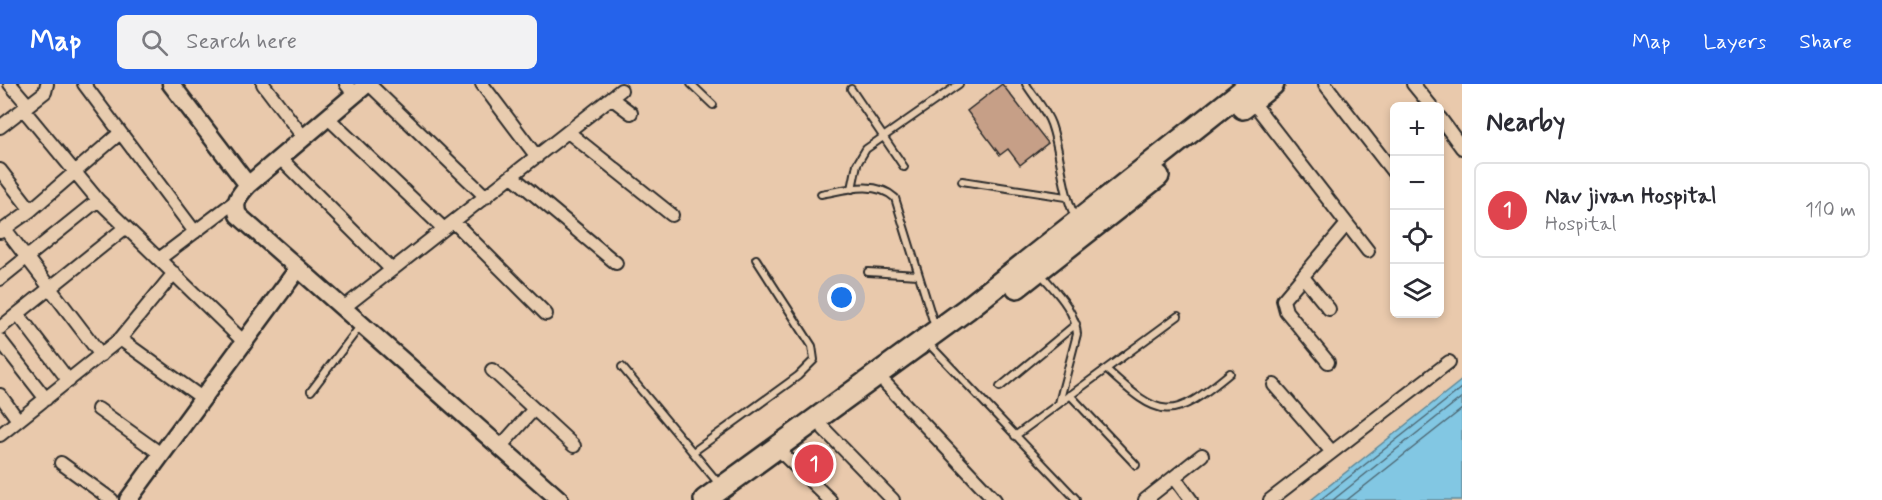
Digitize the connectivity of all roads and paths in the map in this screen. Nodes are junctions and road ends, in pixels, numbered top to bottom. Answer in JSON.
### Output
{"nodes":[{"id":1,"x":10,"y":84,"type":"edge"},
{"id":2,"x":47,"y":84,"type":"edge"},
{"id":3,"x":84,"y":84,"type":"edge"},
{"id":4,"x":171,"y":84,"type":"edge"},
{"id":5,"x":263,"y":84,"type":"edge"},
{"id":6,"x":482,"y":84,"type":"edge"},
{"id":7,"x":691,"y":84,"type":"edge"},
{"id":8,"x":959,"y":84,"type":"edge"},
{"id":9,"x":1026,"y":84,"type":"edge"},
{"id":10,"x":1273,"y":84,"type":"edge"},
{"id":11,"x":1325,"y":84,"type":"edge"},
{"id":12,"x":1416,"y":85,"type":"edge"},
{"id":13,"x":359,"y":87,"type":"edge"},
{"id":14,"x":948,"y":87,"type":"edge"},
{"id":15,"x":851,"y":89,"type":"dead end"},
{"id":16,"x":621,"y":90,"type":"dead end"},
{"id":17,"x":1252,"y":93,"type":"edge"},
{"id":18,"x":610,"y":98,"type":"junction"},
{"id":19,"x":1428,"y":102,"type":"edge"},
{"id":20,"x":713,"y":105,"type":"dead end"},
{"id":21,"x":25,"y":107,"type":"junction"},
{"id":22,"x":631,"y":113,"type":"dead end"},
{"id":23,"x":327,"y":117,"type":"junction"},
{"id":24,"x":1444,"y":123,"type":"edge"},
{"id":25,"x":1,"y":124,"type":"edge"},
{"id":26,"x":568,"y":132,"type":"junction"},
{"id":27,"x":120,"y":133,"type":"junction"},
{"id":28,"x":884,"y":137,"type":"junction"},
{"id":29,"x":304,"y":138,"type":"junction"},
{"id":30,"x":1462,"y":148,"type":"edge"},
{"id":31,"x":537,"y":156,"type":"junction"},
{"id":32,"x":280,"y":158,"type":"junction"},
{"id":33,"x":904,"y":167,"type":"dead end"},
{"id":34,"x":1390,"y":167,"type":"edge"},
{"id":35,"x":0,"y":170,"type":"edge"},
{"id":36,"x":74,"y":171,"type":"junction"},
{"id":37,"x":513,"y":176,"type":"junction"},
{"id":38,"x":962,"y":181,"type":"dead end"},
{"id":39,"x":248,"y":185,"type":"junction"},
{"id":40,"x":852,"y":189,"type":"junction"},
{"id":41,"x":821,"y":194,"type":"dead end"},
{"id":42,"x":486,"y":196,"type":"junction"},
{"id":43,"x":1066,"y":197,"type":"junction"},
{"id":44,"x":98,"y":200,"type":"junction"},
{"id":45,"x":237,"y":200,"type":"junction"},
{"id":46,"x":31,"y":210,"type":"junction"},
{"id":47,"x":672,"y":215,"type":"dead end"},
{"id":48,"x":1077,"y":221,"type":"junction"},
{"id":49,"x":1347,"y":224,"type":"junction"},
{"id":50,"x":449,"y":225,"type":"junction"},
{"id":51,"x":3,"y":227,"type":"edge"},
{"id":52,"x":126,"y":227,"type":"junction"},
{"id":53,"x":195,"y":232,"type":"junction"},
{"id":54,"x":1368,"y":251,"type":"dead end"},
{"id":55,"x":27,"y":258,"type":"junction"},
{"id":56,"x":159,"y":259,"type":"junction"},
{"id":57,"x":756,"y":259,"type":"dead end"},
{"id":58,"x":616,"y":263,"type":"dead end"},
{"id":59,"x":297,"y":270,"type":"junction"},
{"id":60,"x":392,"y":270,"type":"junction"},
{"id":61,"x":1038,"y":271,"type":"junction"},
{"id":62,"x":868,"y":272,"type":"dead end"},
{"id":63,"x":174,"y":273,"type":"junction"},
{"id":64,"x":918,"y":275,"type":"junction"},
{"id":65,"x":1303,"y":277,"type":"junction"},
{"id":66,"x":0,"y":279,"type":"edge"},
{"id":67,"x":51,"y":289,"type":"junction"},
{"id":68,"x":342,"y":309,"type":"junction"},
{"id":69,"x":1329,"y":309,"type":"dead end"},
{"id":70,"x":18,"y":314,"type":"junction"},
{"id":71,"x":546,"y":314,"type":"dead end"},
{"id":72,"x":1178,"y":316,"type":"dead end"},
{"id":73,"x":1076,"y":324,"type":"junction"},
{"id":74,"x":361,"y":325,"type":"junction"},
{"id":75,"x":0,"y":328,"type":"edge"},
{"id":76,"x":120,"y":339,"type":"junction"},
{"id":77,"x":0,"y":340,"type":"edge"},
{"id":78,"x":932,"y":340,"type":"junction"},
{"id":79,"x":244,"y":342,"type":"junction"},
{"id":80,"x":101,"y":355,"type":"junction"},
{"id":81,"x":1328,"y":362,"type":"dead end"},
{"id":82,"x":1449,"y":362,"type":"dead end"},
{"id":83,"x":622,"y":367,"type":"dead end"},
{"id":84,"x":1106,"y":369,"type":"junction"},
{"id":85,"x":492,"y":370,"type":"dead end"},
{"id":86,"x":1230,"y":373,"type":"dead end"},
{"id":87,"x":69,"y":381,"type":"junction"},
{"id":88,"x":886,"y":384,"type":"junction"},
{"id":89,"x":1274,"y":385,"type":"dead end"},
{"id":90,"x":1000,"y":387,"type":"dead end"},
{"id":91,"x":311,"y":391,"type":"dead end"},
{"id":92,"x":0,"y":395,"type":"edge"},
{"id":93,"x":1070,"y":395,"type":"junction"},
{"id":94,"x":202,"y":398,"type":"junction"},
{"id":95,"x":46,"y":399,"type":"junction"},
{"id":96,"x":1059,"y":403,"type":"junction"},
{"id":97,"x":534,"y":409,"type":"junction"},
{"id":98,"x":98,"y":410,"type":"dead end"},
{"id":99,"x":18,"y":420,"type":"junction"},
{"id":100,"x":824,"y":429,"type":"junction"},
{"id":101,"x":0,"y":435,"type":"edge"},
{"id":102,"x":1015,"y":436,"type":"junction"},
{"id":103,"x":501,"y":446,"type":"junction"},
{"id":104,"x":574,"y":446,"type":"dead end"},
{"id":105,"x":693,"y":452,"type":"junction"},
{"id":106,"x":1332,"y":452,"type":"junction"},
{"id":107,"x":161,"y":454,"type":"junction"},
{"id":108,"x":1202,"y":455,"type":"dead end"},
{"id":109,"x":785,"y":456,"type":"junction"},
{"id":110,"x":61,"y":463,"type":"dead end"},
{"id":111,"x":1136,"y":465,"type":"dead end"},
{"id":112,"x":1174,"y":477,"type":"junction"},
{"id":113,"x":719,"y":496,"type":"edge"},
{"id":114,"x":1076,"y":499,"type":"edge"},
{"id":115,"x":112,"y":500,"type":"edge"},
{"id":116,"x":128,"y":500,"type":"edge"},
{"id":117,"x":560,"y":500,"type":"edge"},
{"id":118,"x":830,"y":500,"type":"edge"},
{"id":119,"x":893,"y":500,"type":"edge"},
{"id":120,"x":995,"y":500,"type":"edge"},
{"id":121,"x":1145,"y":500,"type":"edge"},
{"id":122,"x":1191,"y":500,"type":"edge"},
{"id":123,"x":1269,"y":500,"type":"edge"}],
"edges":[{"from":1,"to":21,"type":"street"},
{"from":2,"to":21,"type":"street"},
{"from":3,"to":27,"type":"street"},
{"from":4,"to":39,"type":"street"},
{"from":5,"to":29,"type":"street"},
{"from":6,"to":31,"type":"street"},
{"from":7,"to":20,"type":"lane"},
{"from":8,"to":14,"type":"lane"},
{"from":9,"to":43,"type":"lane"},
{"from":10,"to":17,"type":"highway"},
{"from":11,"to":34,"type":"street"},
{"from":12,"to":19,"type":"street"},
{"from":13,"to":23,"type":"street"},
{"from":13,"to":42,"type":"street"},
{"from":14,"to":28,"type":"lane"},
{"from":15,"to":28,"type":"lane"},
{"from":16,"to":18,"type":"street"},
{"from":17,"to":48,"type":"highway"},
{"from":17,"to":49,"type":"street"},
{"from":17,"to":61,"type":"highway"},
{"from":18,"to":22,"type":"street"},
{"from":18,"to":26,"type":"street"},
{"from":21,"to":25,"type":"street"},
{"from":21,"to":36,"type":"street"},
{"from":23,"to":29,"type":"street"},
{"from":23,"to":50,"type":"street"},
{"from":24,"to":30,"type":"street"},
{"from":26,"to":31,"type":"street"},
{"from":26,"to":47,"type":"street"},
{"from":27,"to":36,"type":"street"},
{"from":27,"to":53,"type":"street"},
{"from":28,"to":33,"type":"lane"},
{"from":28,"to":40,"type":"lane"},
{"from":29,"to":32,"type":"street"},
{"from":31,"to":37,"type":"street"},
{"from":32,"to":39,"type":"street"},
{"from":32,"to":60,"type":"street"},
{"from":35,"to":46,"type":"street"},
{"from":36,"to":44,"type":"street"},
{"from":36,"to":46,"type":"street"},
{"from":37,"to":42,"type":"street"},
{"from":37,"to":58,"type":"street"},
{"from":38,"to":43,"type":"lane"},
{"from":39,"to":45,"type":"street"},
{"from":40,"to":41,"type":"lane"},
{"from":40,"to":64,"type":"lane"},
{"from":42,"to":50,"type":"street"},
{"from":43,"to":48,"type":"lane"},
{"from":44,"to":52,"type":"street"},
{"from":44,"to":55,"type":"street"},
{"from":45,"to":53,"type":"street"},
{"from":45,"to":59,"type":"street"},
{"from":46,"to":51,"type":"street"},
{"from":48,"to":78,"type":"highway"},
{"from":49,"to":54,"type":"street"},
{"from":49,"to":65,"type":"street"},
{"from":50,"to":60,"type":"street"},
{"from":50,"to":71,"type":"street"},
{"from":51,"to":55,"type":"street"},
{"from":52,"to":56,"type":"street"},
{"from":52,"to":67,"type":"street"},
{"from":53,"to":56,"type":"street"},
{"from":55,"to":66,"type":"street"},
{"from":55,"to":67,"type":"street"},
{"from":56,"to":63,"type":"street"},
{"from":57,"to":105,"type":"lane"},
{"from":59,"to":68,"type":"street"},
{"from":59,"to":79,"type":"street"},
{"from":60,"to":68,"type":"street"},
{"from":61,"to":73,"type":"lane"},
{"from":61,"to":78,"type":"highway"},
{"from":62,"to":64,"type":"lane"},
{"from":63,"to":76,"type":"street"},
{"from":63,"to":79,"type":"street"},
{"from":64,"to":78,"type":"lane"},
{"from":65,"to":69,"type":"street"},
{"from":65,"to":81,"type":"street"},
{"from":67,"to":70,"type":"street"},
{"from":67,"to":80,"type":"street"},
{"from":68,"to":74,"type":"street"},
{"from":70,"to":75,"type":"street"},
{"from":70,"to":87,"type":"street"},
{"from":72,"to":84,"type":"lane"},
{"from":73,"to":90,"type":"lane"},
{"from":73,"to":96,"type":"lane"},
{"from":74,"to":91,"type":"lane"},
{"from":74,"to":103,"type":"street"},
{"from":76,"to":80,"type":"street"},
{"from":76,"to":94,"type":"street"},
{"from":77,"to":95,"type":"street"},
{"from":78,"to":88,"type":"highway"},
{"from":78,"to":102,"type":"lane"},
{"from":78,"to":113,"type":"highway"},
{"from":79,"to":94,"type":"street"},
{"from":80,"to":87,"type":"street"},
{"from":82,"to":106,"type":"street"},
{"from":83,"to":105,"type":"lane"},
{"from":84,"to":86,"type":"lane"},
{"from":84,"to":93,"type":"lane"},
{"from":85,"to":97,"type":"street"},
{"from":87,"to":95,"type":"street"},
{"from":88,"to":100,"type":"highway"},
{"from":88,"to":120,"type":"street"},
{"from":89,"to":106,"type":"street"},
{"from":92,"to":99,"type":"street"},
{"from":93,"to":96,"type":"lane"},
{"from":93,"to":111,"type":"lane"},
{"from":94,"to":107,"type":"street"},
{"from":95,"to":99,"type":"street"},
{"from":96,"to":102,"type":"lane"},
{"from":97,"to":103,"type":"street"},
{"from":97,"to":104,"type":"street"},
{"from":98,"to":107,"type":"street"},
{"from":99,"to":101,"type":"street"},
{"from":100,"to":109,"type":"highway"},
{"from":100,"to":119,"type":"street"},
{"from":102,"to":114,"type":"lane"},
{"from":103,"to":117,"type":"street"},
{"from":105,"to":113,"type":"lane"},
{"from":106,"to":123,"type":"street"},
{"from":107,"to":116,"type":"street"},
{"from":108,"to":112,"type":"street"},
{"from":109,"to":113,"type":"highway"},
{"from":109,"to":118,"type":"street"},
{"from":110,"to":115,"type":"street"},
{"from":112,"to":121,"type":"street"},
{"from":112,"to":122,"type":"street"}]}
